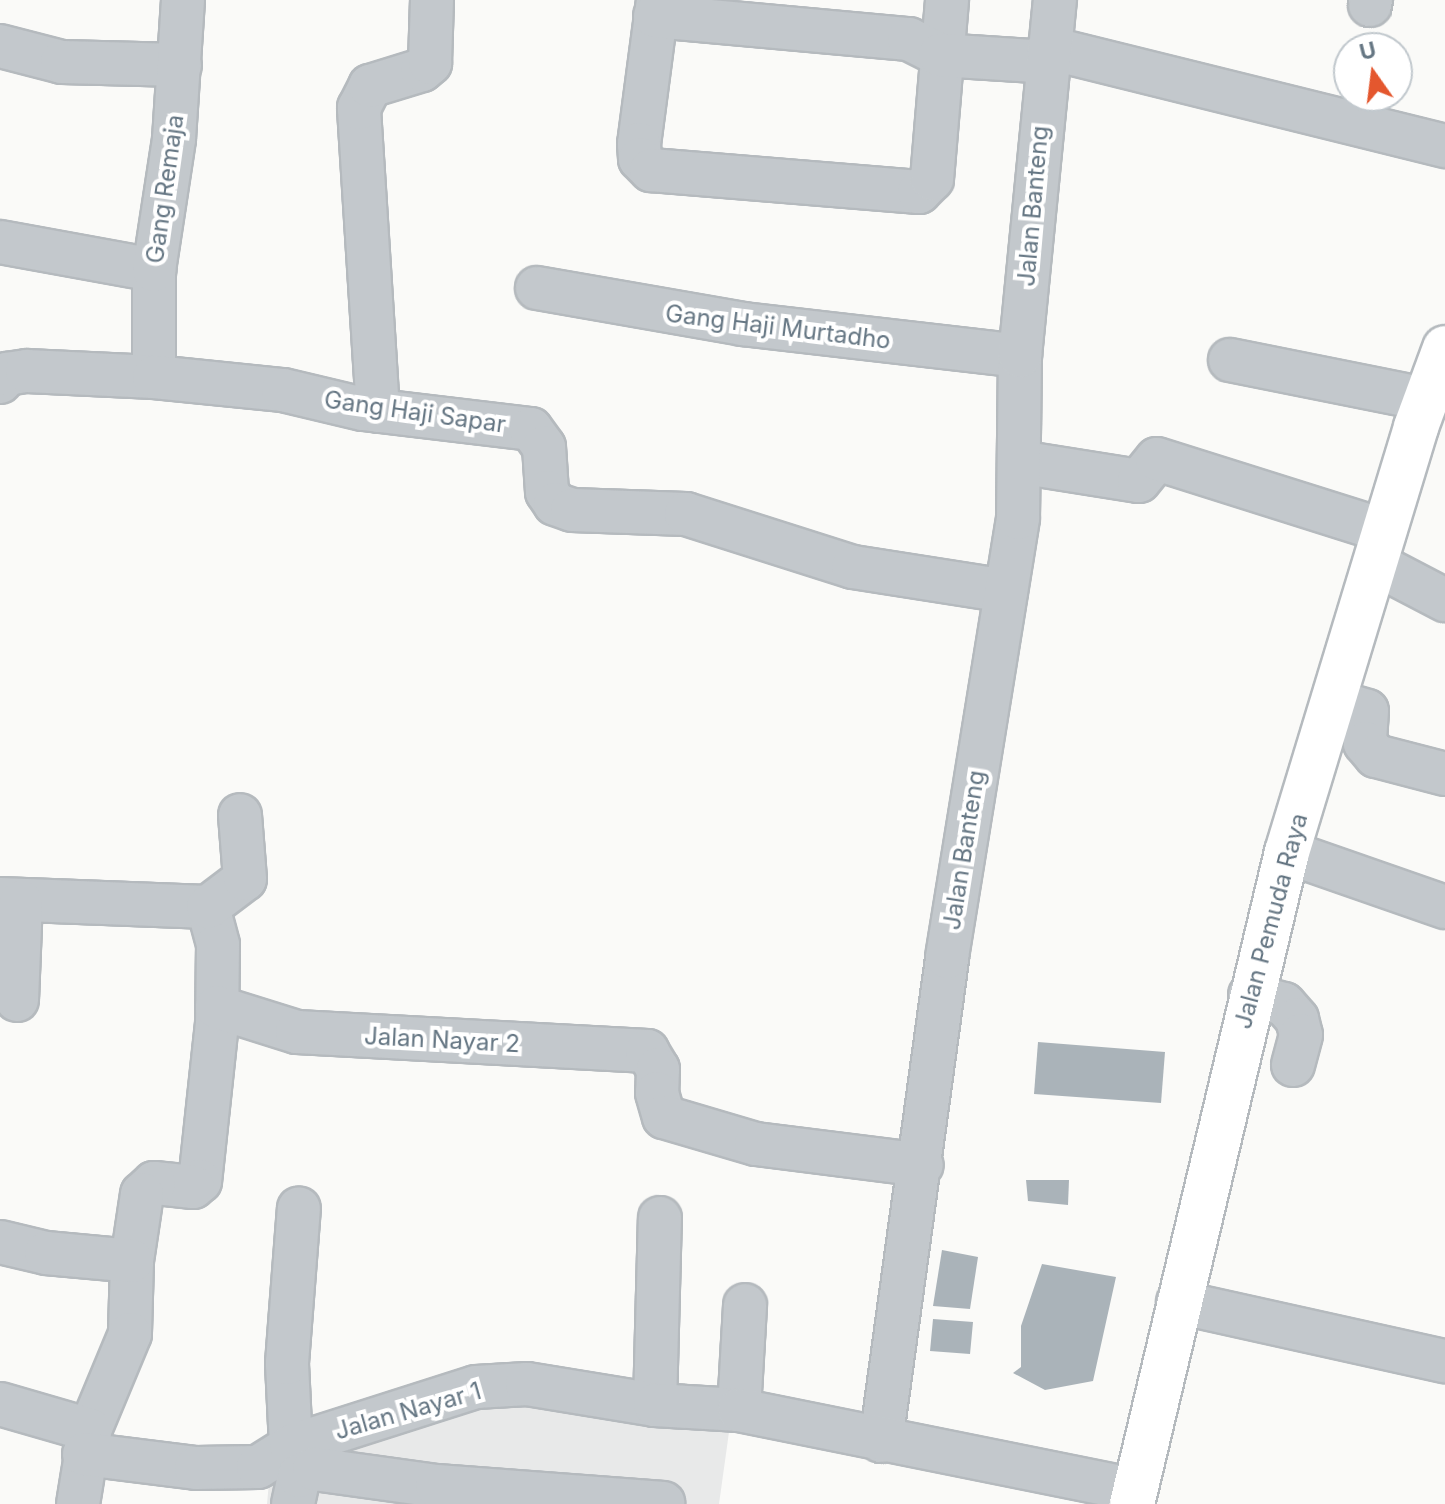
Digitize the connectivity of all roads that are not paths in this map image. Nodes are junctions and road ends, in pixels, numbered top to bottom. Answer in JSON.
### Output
{"nodes":[{"id":1,"x":183,"y":0,"type":"edge"},
{"id":2,"x":432,"y":0,"type":"edge"},
{"id":3,"x":656,"y":8,"type":"edge"},
{"id":4,"x":935,"y":31,"type":"edge"},
{"id":5,"x":1050,"y":37,"type":"edge"},
{"id":6,"x":0,"y":46,"type":"edge"},
{"id":7,"x":180,"y":65,"type":"junction"},
{"id":8,"x":1445,"y":146,"type":"edge"},
{"id":9,"x":0,"y":242,"type":"edge"},
{"id":10,"x":154,"y":270,"type":"junction"},
{"id":11,"x":537,"y":288,"type":"dead end"},
{"id":12,"x":1020,"y":356,"type":"junction"},
{"id":13,"x":1230,"y":360,"type":"dead end"},
{"id":14,"x":1438,"y":374,"type":"edge"},
{"id":15,"x":154,"y":377,"type":"junction"},
{"id":16,"x":0,"y":382,"type":"edge"},
{"id":17,"x":378,"y":411,"type":"junction"},
{"id":18,"x":1019,"y":462,"type":"junction"},
{"id":19,"x":1380,"y":547,"type":"junction"},
{"id":20,"x":1006,"y":591,"type":"junction"},
{"id":21,"x":1445,"y":600,"type":"edge"},
{"id":22,"x":1333,"y":701,"type":"junction"},
{"id":23,"x":1445,"y":774,"type":"edge"},
{"id":24,"x":240,"y":815,"type":"dead end"},
{"id":25,"x":1287,"y":852,"type":"junction"},
{"id":26,"x":11,"y":900,"type":"edge"},
{"id":27,"x":208,"y":907,"type":"junction"},
{"id":28,"x":1445,"y":907,"type":"edge"},
{"id":29,"x":1250,"y":995,"type":"junction"},
{"id":30,"x":17,"y":1000,"type":"dead end"},
{"id":31,"x":217,"y":1007,"type":"junction"},
{"id":32,"x":1293,"y":1065,"type":"dead end"},
{"id":33,"x":922,"y":1165,"type":"junction"},
{"id":34,"x":299,"y":1208,"type":"dead end"},
{"id":35,"x":660,"y":1218,"type":"dead end"},
{"id":36,"x":0,"y":1242,"type":"edge"},
{"id":37,"x":132,"y":1261,"type":"junction"},
{"id":38,"x":1178,"y":1302,"type":"junction"},
{"id":39,"x":745,"y":1305,"type":"dead end"},
{"id":40,"x":1445,"y":1361,"type":"edge"},
{"id":41,"x":0,"y":1404,"type":"edge"},
{"id":42,"x":655,"y":1405,"type":"junction"},
{"id":43,"x":739,"y":1410,"type":"junction"},
{"id":44,"x":881,"y":1441,"type":"junction"},
{"id":45,"x":87,"y":1442,"type":"junction"},
{"id":46,"x":291,"y":1446,"type":"junction"},
{"id":47,"x":436,"y":1495,"type":"edge"},
{"id":48,"x":1133,"y":1497,"type":"edge"},
{"id":49,"x":608,"y":1502,"type":"edge"},
{"id":50,"x":663,"y":1503,"type":"edge"},
{"id":51,"x":78,"y":1504,"type":"edge"},
{"id":52,"x":293,"y":1504,"type":"edge"}],
"edges":[{"from":1,"to":7,"type":"street","name":"Gang Remaja"},
{"from":2,"to":17,"type":"street"},
{"from":3,"to":4,"type":"street"},
{"from":3,"to":4,"type":"street"},
{"from":4,"to":5,"type":"street"},
{"from":5,"to":8,"type":"street"},
{"from":5,"to":12,"type":"street","name":"Jalan Banteng"},
{"from":6,"to":7,"type":"street"},
{"from":7,"to":10,"type":"street","name":"Gang Remaja"},
{"from":9,"to":10,"type":"street"},
{"from":10,"to":15,"type":"street","name":"Gang Remaja"},
{"from":11,"to":12,"type":"street","name":"Gang Haji Murtadho"},
{"from":12,"to":18,"type":"street","name":"Jalan Banteng"},
{"from":13,"to":14,"type":"street"},
{"from":14,"to":19,"type":"main road","name":"Jalan Pemuda Raya"},
{"from":15,"to":16,"type":"street","name":"Gang Haji Sapar"},
{"from":15,"to":17,"type":"street","name":"Gang Haji Sapar"},
{"from":17,"to":20,"type":"street","name":"Gang Haji Sapar"},
{"from":18,"to":19,"type":"street"},
{"from":18,"to":20,"type":"street","name":"Jalan Banteng"},
{"from":19,"to":21,"type":"street"},
{"from":19,"to":22,"type":"main road","name":"Jalan Pemuda Raya"},
{"from":20,"to":33,"type":"street","name":"Jalan Banteng"},
{"from":22,"to":23,"type":"street"},
{"from":22,"to":25,"type":"main road","name":"Jalan Pemuda Raya"},
{"from":24,"to":27,"type":"street"},
{"from":25,"to":28,"type":"street"},
{"from":25,"to":29,"type":"main road","name":"Jalan Pemuda Raya"},
{"from":26,"to":27,"type":"street"},
{"from":26,"to":30,"type":"street"},
{"from":27,"to":31,"type":"street"},
{"from":29,"to":32,"type":"street"},
{"from":29,"to":38,"type":"main road","name":"Jalan Pemuda Raya"},
{"from":31,"to":33,"type":"street","name":"Jalan Nayar 2"},
{"from":31,"to":37,"type":"street"},
{"from":33,"to":44,"type":"street","name":"Jalan Banteng"},
{"from":34,"to":46,"type":"street"},
{"from":35,"to":42,"type":"street"},
{"from":36,"to":37,"type":"street"},
{"from":37,"to":45,"type":"street"},
{"from":38,"to":40,"type":"street"},
{"from":38,"to":48,"type":"main road","name":"Jalan Pemuda Raya"},
{"from":39,"to":43,"type":"street"},
{"from":41,"to":45,"type":"street","name":"Jalan Nayar 1"},
{"from":42,"to":43,"type":"street","name":"Jalan Nayar 1"},
{"from":42,"to":46,"type":"street","name":"Jalan Nayar 1"},
{"from":43,"to":44,"type":"street","name":"Jalan Nayar 1"},
{"from":44,"to":48,"type":"street"},
{"from":45,"to":46,"type":"street","name":"Jalan Nayar 1"},
{"from":45,"to":51,"type":"street"},
{"from":47,"to":49,"type":"street"},
{"from":47,"to":52,"type":"street"},
{"from":49,"to":50,"type":"street"}]}
